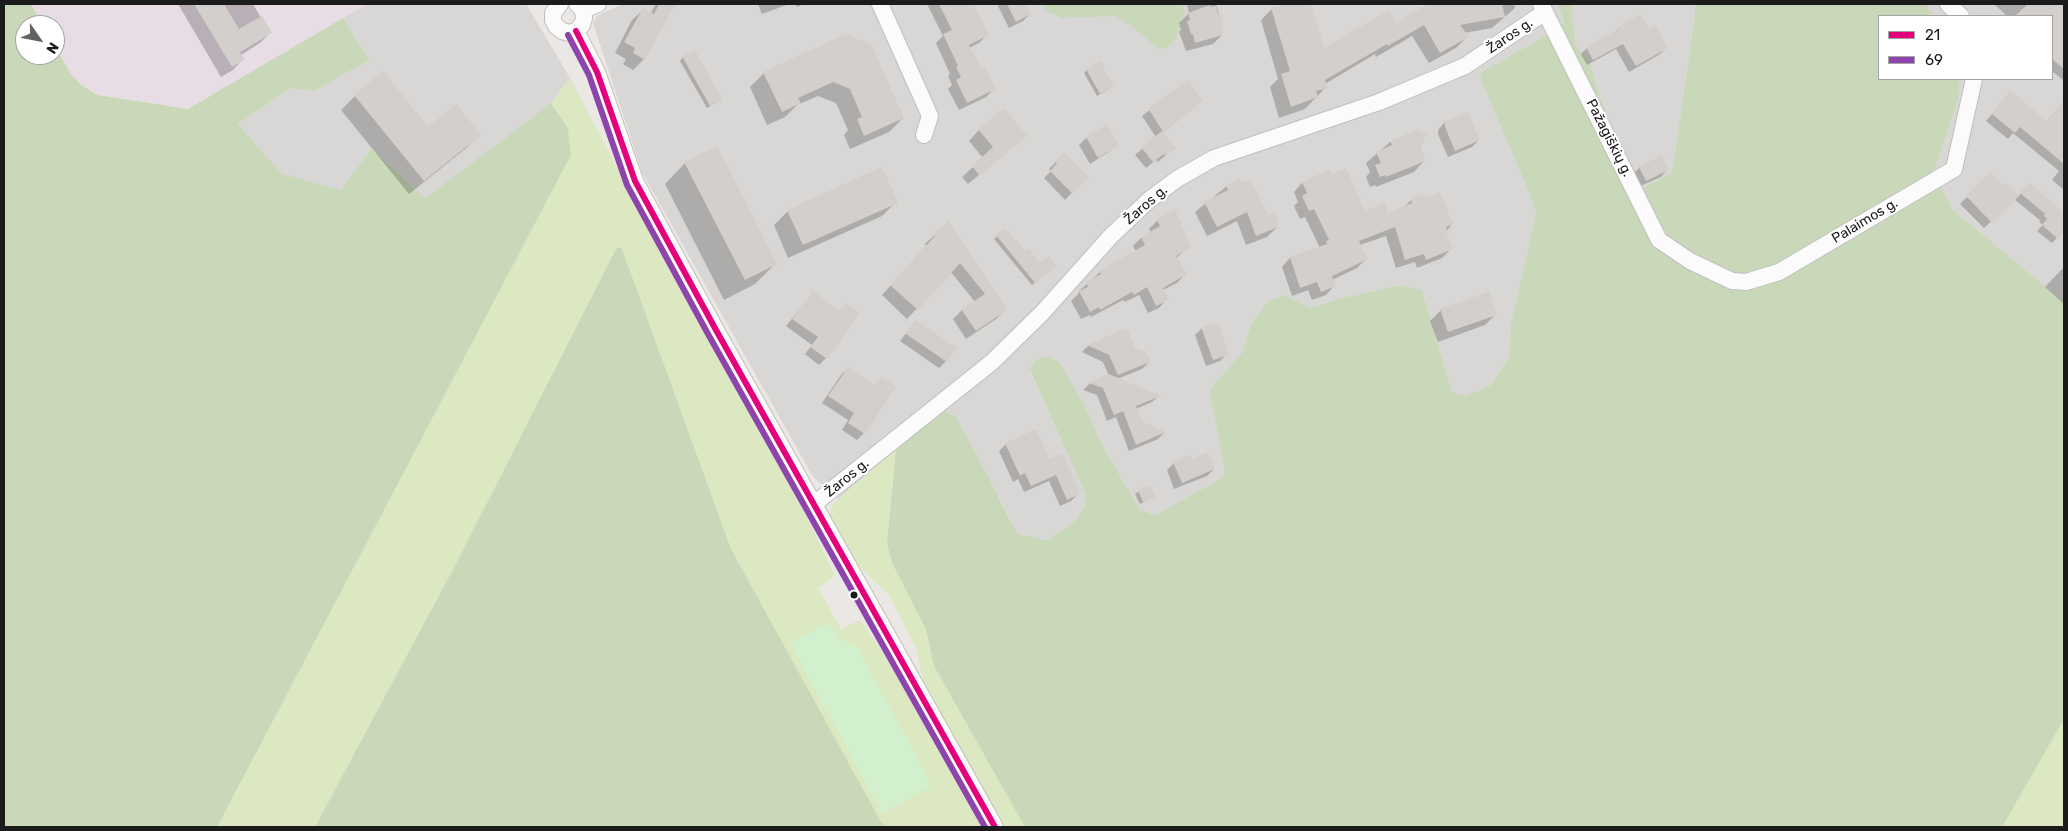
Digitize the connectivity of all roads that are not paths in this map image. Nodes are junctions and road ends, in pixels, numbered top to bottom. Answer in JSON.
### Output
{"nodes":[{"id":1,"x":560,"y":4,"type":"edge"},
{"id":2,"x":880,"y":4,"type":"edge"},
{"id":3,"x":1948,"y":4,"type":"edge"},
{"id":4,"x":586,"y":6,"type":"edge"},
{"id":5,"x":1543,"y":8,"type":"edge"},
{"id":6,"x":1960,"y":15,"type":"edge"},
{"id":7,"x":576,"y":30,"type":"junction"},
{"id":8,"x":1974,"y":80,"type":"edge"},
{"id":9,"x":924,"y":135,"type":"dead end"},
{"id":10,"x":1690,"y":261,"type":"joint"},
{"id":11,"x":814,"y":504,"type":"junction"},
{"id":12,"x":995,"y":827,"type":"edge"}],
"edges":[{"from":1,"to":7,"type":"street"},
{"from":2,"to":9,"type":"street"},
{"from":3,"to":6,"type":"street"},
{"from":4,"to":7,"type":"street"},
{"from":5,"to":10,"type":"street","name":"Pažagiškių g."},
{"from":5,"to":11,"type":"street","name":"Žaros g."},
{"from":7,"to":11,"type":"street"},
{"from":8,"to":10,"type":"street","name":"Palaimos g."},
{"from":11,"to":12,"type":"street"}]}
